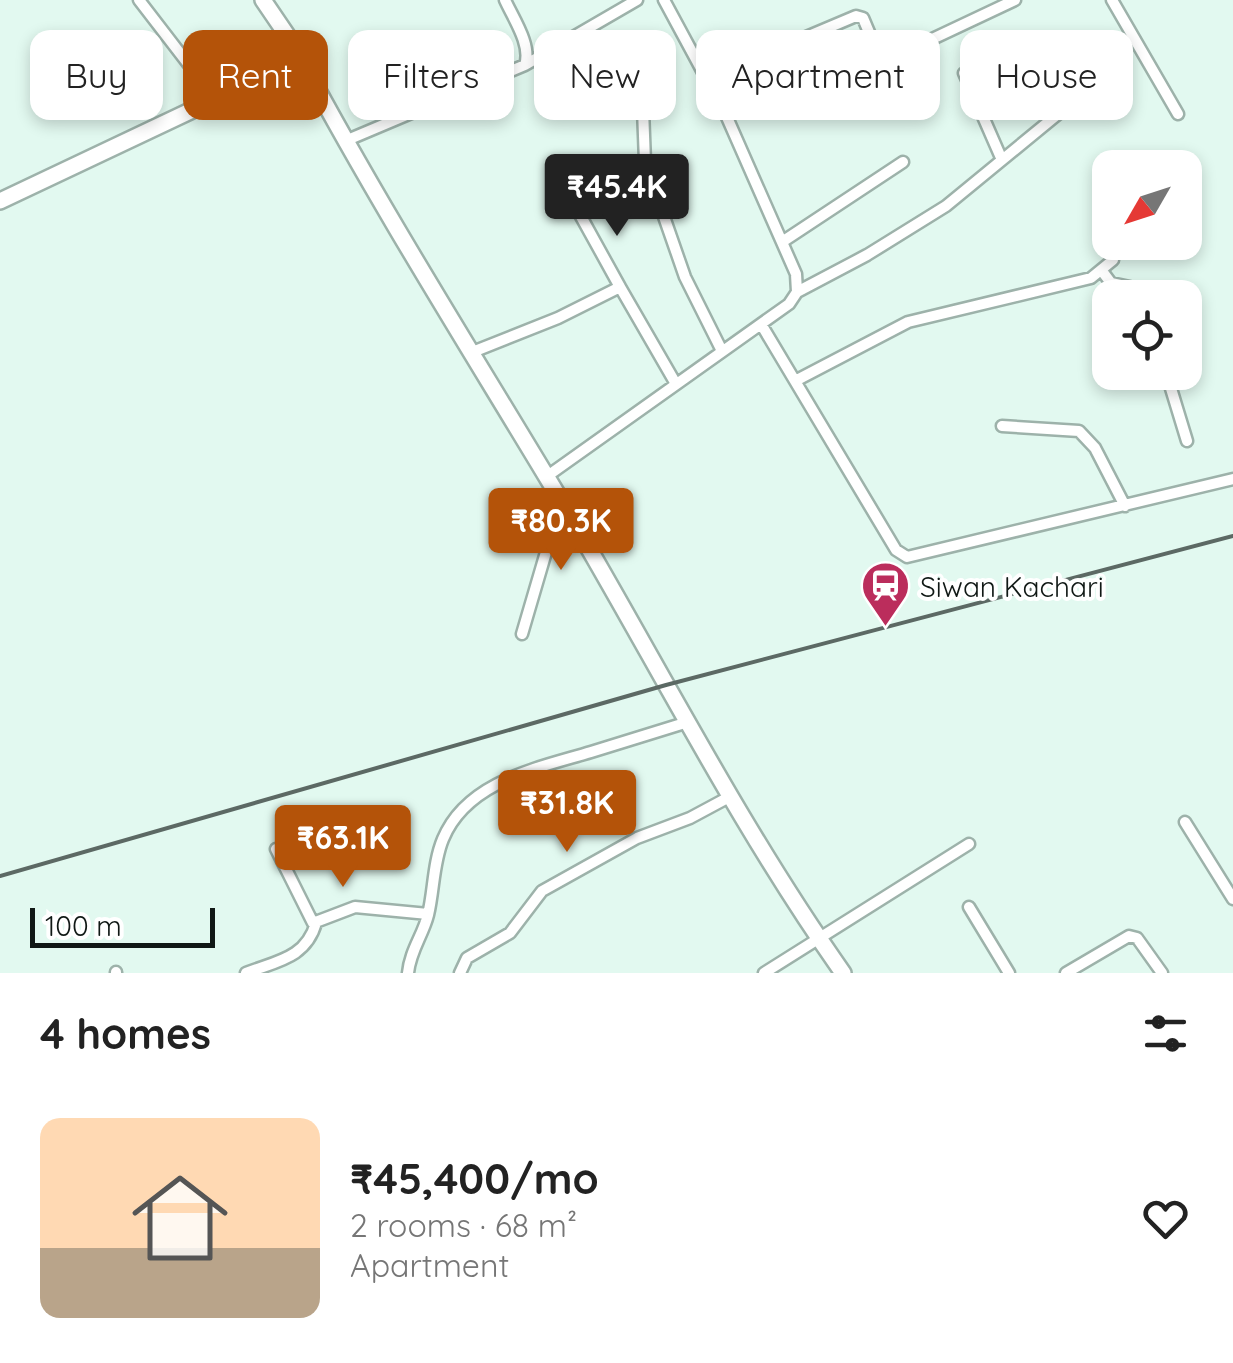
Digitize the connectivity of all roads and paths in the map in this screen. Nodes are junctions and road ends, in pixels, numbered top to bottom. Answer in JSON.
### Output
{"nodes":[{"id":1,"x":139,"y":0,"type":"edge"},
{"id":2,"x":505,"y":0,"type":"edge"},
{"id":3,"x":637,"y":0,"type":"edge"},
{"id":4,"x":664,"y":0,"type":"edge"},
{"id":5,"x":1016,"y":0,"type":"edge"},
{"id":6,"x":1112,"y":0,"type":"edge"},
{"id":7,"x":269,"y":3,"type":"edge"},
{"id":8,"x":284,"y":30,"type":"edge"},
{"id":9,"x":823,"y":30,"type":"edge"},
{"id":10,"x":867,"y":30,"type":"edge"},
{"id":11,"x":940,"y":36,"type":"edge"},
{"id":12,"x":183,"y":57,"type":"edge"},
{"id":13,"x":696,"y":57,"type":"edge"},
{"id":14,"x":524,"y":65,"type":"junction"},
{"id":15,"x":328,"y":110,"type":"edge"},
{"id":16,"x":1178,"y":114,"type":"dead end"},
{"id":17,"x":183,"y":115,"type":"edge"},
{"id":18,"x":644,"y":120,"type":"edge"},
{"id":19,"x":727,"y":120,"type":"edge"},
{"id":20,"x":985,"y":120,"type":"edge"},
{"id":21,"x":1051,"y":120,"type":"edge"},
{"id":22,"x":344,"y":141,"type":"junction"},
{"id":23,"x":1002,"y":160,"type":"junction"},
{"id":24,"x":903,"y":162,"type":"dead end"},
{"id":25,"x":0,"y":201,"type":"edge"},
{"id":26,"x":578,"y":211,"type":"dead end"},
{"id":27,"x":782,"y":242,"type":"junction"},
{"id":28,"x":1114,"y":260,"type":"edge"},
{"id":29,"x":1102,"y":272,"type":"junction"},
{"id":30,"x":1109,"y":280,"type":"edge"},
{"id":31,"x":620,"y":286,"type":"junction"},
{"id":32,"x":797,"y":292,"type":"junction"},
{"id":33,"x":761,"y":324,"type":"junction"},
{"id":34,"x":722,"y":351,"type":"junction"},
{"id":35,"x":470,"y":353,"type":"junction"},
{"id":36,"x":795,"y":380,"type":"junction"},
{"id":37,"x":676,"y":384,"type":"junction"},
{"id":38,"x":1172,"y":390,"type":"edge"},
{"id":39,"x":1002,"y":426,"type":"dead end"},
{"id":40,"x":1188,"y":442,"type":"dead end"},
{"id":41,"x":546,"y":477,"type":"junction"},
{"id":42,"x":1233,"y":480,"type":"edge"},
{"id":43,"x":561,"y":501,"type":"junction"},
{"id":44,"x":1125,"y":506,"type":"junction"},
{"id":45,"x":522,"y":634,"type":"dead end"},
{"id":46,"x":688,"y":722,"type":"junction"},
{"id":47,"x":731,"y":796,"type":"junction"},
{"id":48,"x":1185,"y":822,"type":"dead end"},
{"id":49,"x":969,"y":844,"type":"dead end"},
{"id":50,"x":276,"y":849,"type":"dead end"},
{"id":51,"x":1233,"y":899,"type":"edge"},
{"id":52,"x":969,"y":907,"type":"dead end"},
{"id":53,"x":428,"y":914,"type":"junction"},
{"id":54,"x":316,"y":923,"type":"junction"},
{"id":55,"x":820,"y":940,"type":"junction"},
{"id":56,"x":1158,"y":971,"type":"edge"},
{"id":57,"x":246,"y":973,"type":"edge"},
{"id":58,"x":408,"y":973,"type":"edge"},
{"id":59,"x":460,"y":973,"type":"edge"},
{"id":60,"x":764,"y":973,"type":"edge"},
{"id":61,"x":843,"y":973,"type":"edge"},
{"id":62,"x":1009,"y":973,"type":"edge"},
{"id":63,"x":1066,"y":973,"type":"edge"}],
"edges":[{"from":1,"to":12,"type":"street"},
{"from":2,"to":14,"type":"street"},
{"from":3,"to":14,"type":"street"},
{"from":4,"to":13,"type":"street"},
{"from":5,"to":11,"type":"street"},
{"from":6,"to":16,"type":"street"},
{"from":7,"to":8,"type":"main road"},
{"from":9,"to":10,"type":"street"},
{"from":14,"to":22,"type":"street"},
{"from":15,"to":22,"type":"main road"},
{"from":17,"to":25,"type":"main road"},
{"from":18,"to":34,"type":"street"},
{"from":19,"to":27,"type":"street"},
{"from":20,"to":23,"type":"street"},
{"from":21,"to":23,"type":"street"},
{"from":22,"to":35,"type":"main road"},
{"from":23,"to":32,"type":"street"},
{"from":24,"to":27,"type":"street"},
{"from":26,"to":31,"type":"street"},
{"from":27,"to":32,"type":"street"},
{"from":28,"to":29,"type":"street"},
{"from":29,"to":30,"type":"street"},
{"from":29,"to":36,"type":"street"},
{"from":31,"to":35,"type":"street"},
{"from":31,"to":37,"type":"street"},
{"from":32,"to":33,"type":"street"},
{"from":33,"to":34,"type":"street"},
{"from":33,"to":36,"type":"street"},
{"from":34,"to":37,"type":"street"},
{"from":35,"to":41,"type":"main road"},
{"from":36,"to":44,"type":"street"},
{"from":37,"to":41,"type":"street"},
{"from":38,"to":40,"type":"street"},
{"from":39,"to":44,"type":"street"},
{"from":41,"to":43,"type":"main road"},
{"from":42,"to":44,"type":"street"},
{"from":43,"to":45,"type":"street"},
{"from":43,"to":46,"type":"main road"},
{"from":46,"to":47,"type":"main road"},
{"from":46,"to":53,"type":"street"},
{"from":47,"to":55,"type":"main road"},
{"from":47,"to":59,"type":"street"},
{"from":48,"to":51,"type":"street"},
{"from":49,"to":55,"type":"street"},
{"from":50,"to":54,"type":"street"},
{"from":52,"to":62,"type":"street"},
{"from":53,"to":54,"type":"street"},
{"from":53,"to":58,"type":"street"},
{"from":54,"to":57,"type":"street"},
{"from":55,"to":60,"type":"street"},
{"from":55,"to":61,"type":"main road"},
{"from":56,"to":63,"type":"street"}]}
